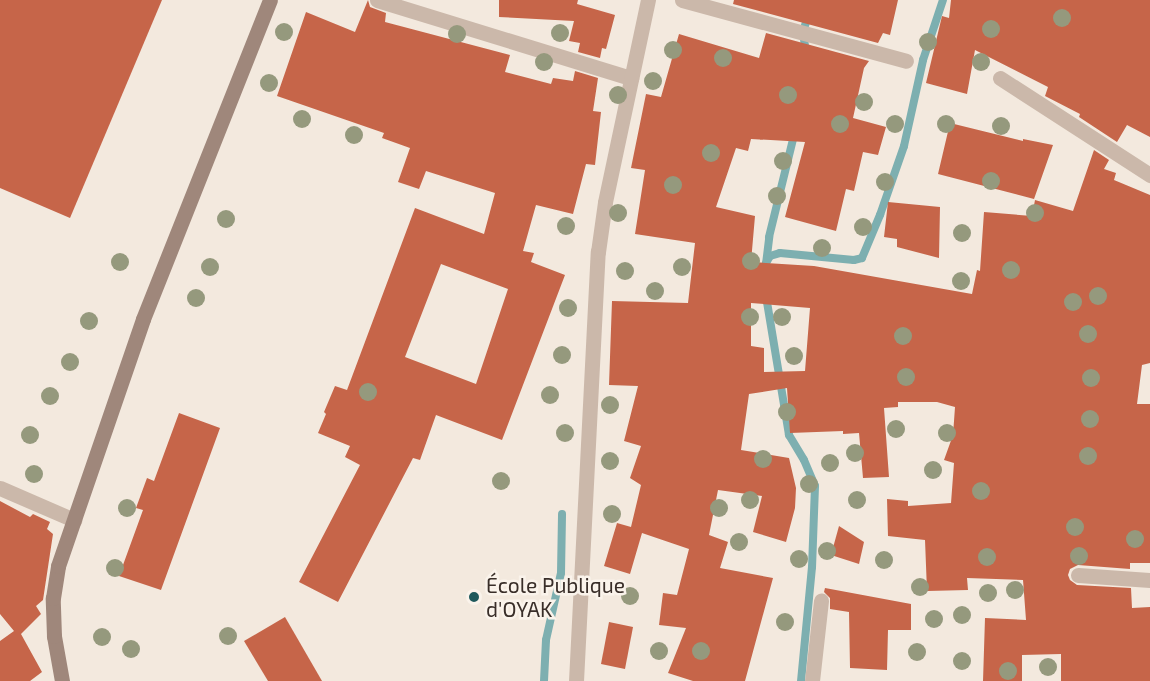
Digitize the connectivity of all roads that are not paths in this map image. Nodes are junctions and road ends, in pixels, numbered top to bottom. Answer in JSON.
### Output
{"nodes":[{"id":1,"x":270,"y":0,"type":"edge"},
{"id":2,"x":377,"y":0,"type":"edge"},
{"id":3,"x":648,"y":0,"type":"edge"},
{"id":4,"x":682,"y":0,"type":"edge"},
{"id":5,"x":906,"y":61,"type":"dead end"},
{"id":6,"x":631,"y":78,"type":"junction"},
{"id":7,"x":1000,"y":78,"type":"dead end"},
{"id":8,"x":1150,"y":175,"type":"edge"},
{"id":9,"x":0,"y":488,"type":"edge"},
{"id":10,"x":74,"y":520,"type":"junction"},
{"id":11,"x":1078,"y":575,"type":"dead end"},
{"id":12,"x":1150,"y":580,"type":"edge"},
{"id":13,"x":821,"y":601,"type":"dead end"},
{"id":14,"x":61,"y":681,"type":"edge"},
{"id":15,"x":576,"y":681,"type":"edge"},
{"id":16,"x":812,"y":681,"type":"edge"}],
"edges":[{"from":1,"to":10,"type":"main road"},
{"from":2,"to":6,"type":"street"},
{"from":3,"to":6,"type":"street"},
{"from":4,"to":5,"type":"street"},
{"from":6,"to":15,"type":"street"},
{"from":7,"to":8,"type":"street"},
{"from":9,"to":10,"type":"street"},
{"from":10,"to":14,"type":"main road"},
{"from":11,"to":12,"type":"street"},
{"from":13,"to":16,"type":"street"}]}
